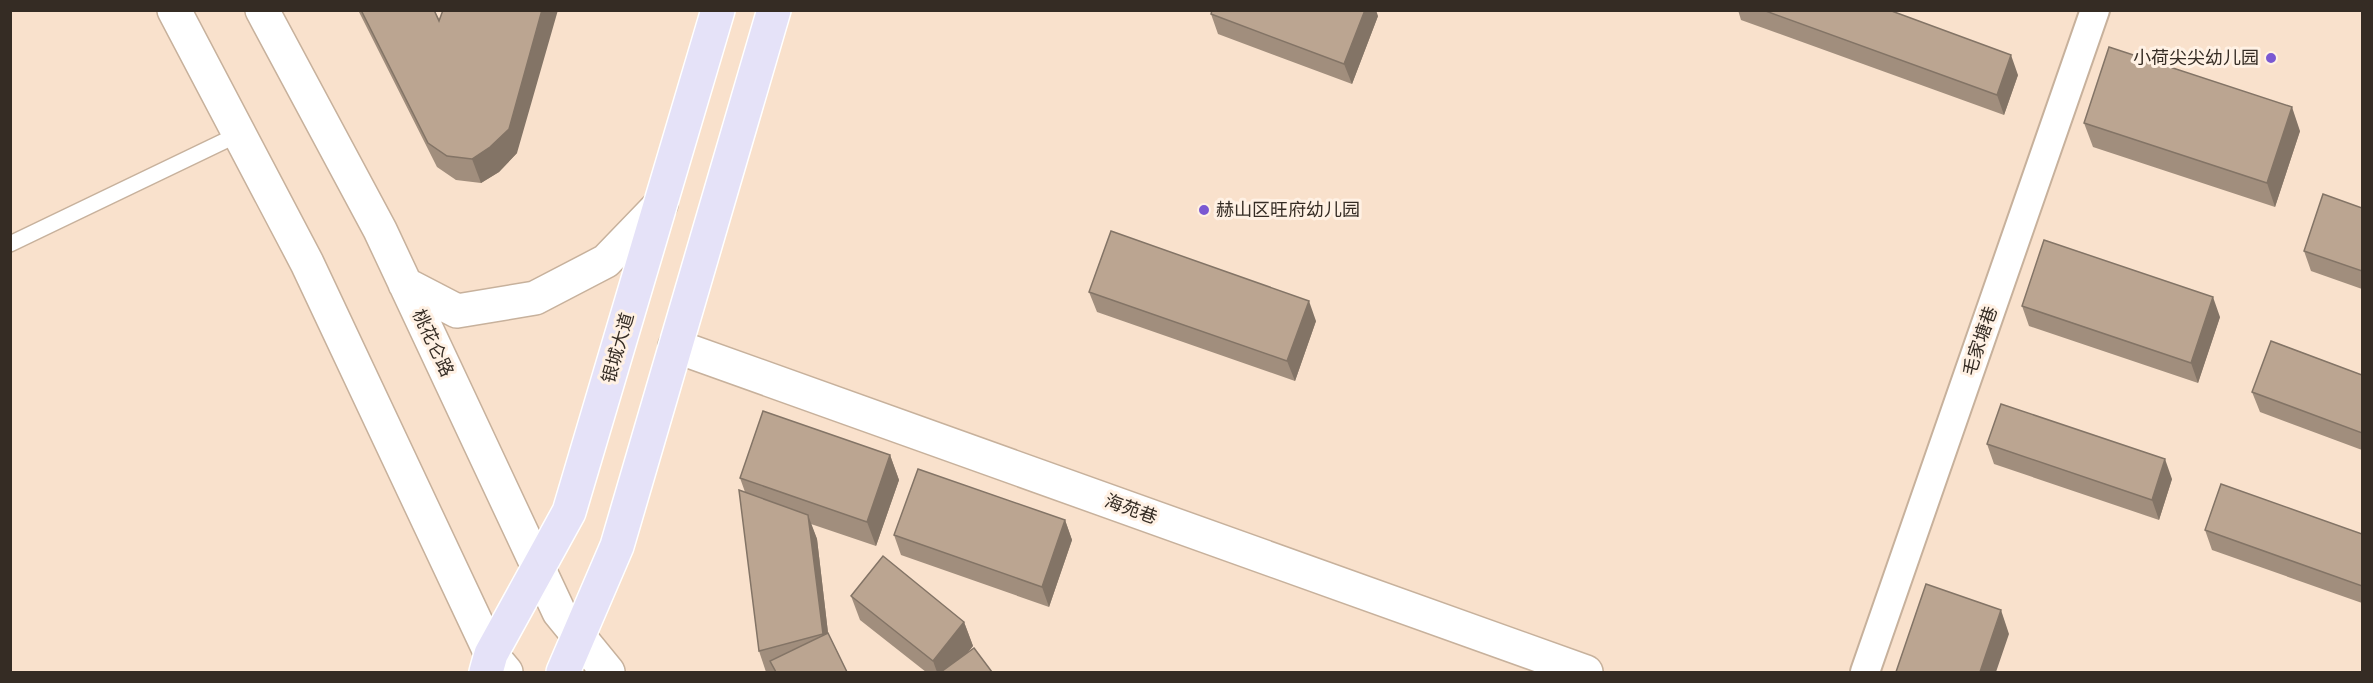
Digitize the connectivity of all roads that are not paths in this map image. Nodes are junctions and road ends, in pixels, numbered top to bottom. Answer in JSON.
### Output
{"nodes":[{"id":1,"x":174,"y":10,"type":"edge"},
{"id":2,"x":262,"y":10,"type":"edge"},
{"id":3,"x":718,"y":10,"type":"edge"},
{"id":4,"x":774,"y":10,"type":"edge"},
{"id":5,"x":2095,"y":10,"type":"edge"},
{"id":6,"x":239,"y":134,"type":"junction"},
{"id":7,"x":661,"y":204,"type":"junction"},
{"id":8,"x":10,"y":244,"type":"edge"},
{"id":9,"x":405,"y":284,"type":"junction"},
{"id":10,"x":675,"y":346,"type":"junction"},
{"id":11,"x":538,"y":568,"type":"junction"},
{"id":12,"x":579,"y":636,"type":"junction"},
{"id":13,"x":494,"y":666,"type":"edge"},
{"id":14,"x":563,"y":672,"type":"edge"},
{"id":15,"x":608,"y":672,"type":"edge"},
{"id":16,"x":1586,"y":672,"type":"edge"},
{"id":17,"x":1865,"y":672,"type":"edge"}],
"edges":[{"from":1,"to":6,"type":"main road"},
{"from":2,"to":9,"type":"main road","name":"桃花仑路"},
{"from":3,"to":7,"type":"main road","name":"银城大道"},
{"from":4,"to":10,"type":"main road"},
{"from":5,"to":17,"type":"street","name":"毛家塘巷"},
{"from":6,"to":8,"type":"lane"},
{"from":6,"to":13,"type":"main road"},
{"from":7,"to":9,"type":"main road"},
{"from":7,"to":11,"type":"main road","name":"银城大道"},
{"from":9,"to":11,"type":"main road","name":"桃花仑路"},
{"from":10,"to":12,"type":"main road"},
{"from":10,"to":16,"type":"main road","name":"海苑巷"},
{"from":11,"to":12,"type":"main road","name":"桃花仑路"},
{"from":11,"to":13,"type":"main road","name":"银城大道"},
{"from":12,"to":14,"type":"main road"},
{"from":12,"to":15,"type":"main road","name":"桃花仑路"}]}
